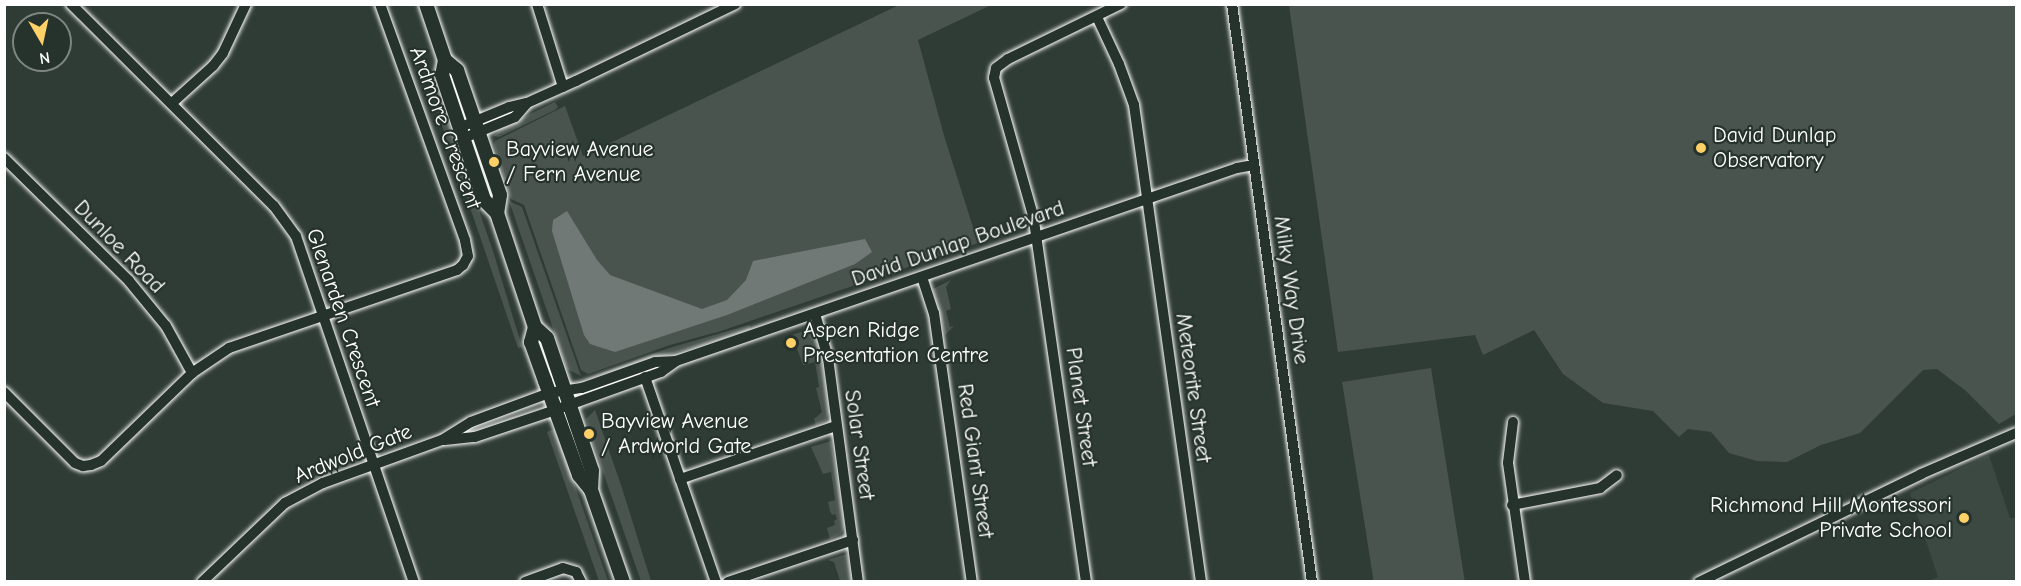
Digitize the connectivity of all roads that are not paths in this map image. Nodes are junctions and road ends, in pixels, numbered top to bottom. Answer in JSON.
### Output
{"nodes":[{"id":1,"x":71,"y":4,"type":"edge"},
{"id":2,"x":246,"y":4,"type":"edge"},
{"id":3,"x":380,"y":4,"type":"edge"},
{"id":4,"x":426,"y":4,"type":"edge"},
{"id":5,"x":537,"y":4,"type":"edge"},
{"id":6,"x":735,"y":4,"type":"edge"},
{"id":7,"x":1121,"y":4,"type":"edge"},
{"id":8,"x":1232,"y":4,"type":"edge"},
{"id":9,"x":1097,"y":16,"type":"junction"},
{"id":10,"x":563,"y":87,"type":"junction"},
{"id":11,"x":172,"y":103,"type":"junction"},
{"id":12,"x":469,"y":130,"type":"junction"},
{"id":13,"x":4,"y":158,"type":"edge"},
{"id":14,"x":1254,"y":165,"type":"junction"},
{"id":15,"x":1147,"y":200,"type":"junction"},
{"id":16,"x":1037,"y":237,"type":"junction"},
{"id":17,"x":922,"y":277,"type":"junction"},
{"id":18,"x":815,"y":314,"type":"junction"},
{"id":19,"x":321,"y":316,"type":"junction"},
{"id":20,"x":535,"y":327,"type":"junction"},
{"id":21,"x":676,"y":361,"type":"junction"},
{"id":22,"x":192,"y":373,"type":"junction"},
{"id":23,"x":645,"y":377,"type":"junction"},
{"id":24,"x":565,"y":390,"type":"junction"},
{"id":25,"x":4,"y":392,"type":"edge"},
{"id":26,"x":549,"y":393,"type":"junction"},
{"id":27,"x":570,"y":405,"type":"junction"},
{"id":28,"x":555,"y":410,"type":"junction"},
{"id":29,"x":1514,"y":422,"type":"dead end"},
{"id":30,"x":836,"y":426,"type":"junction"},
{"id":31,"x":2016,"y":433,"type":"edge"},
{"id":32,"x":442,"y":440,"type":"junction"},
{"id":33,"x":374,"y":465,"type":"junction"},
{"id":34,"x":1617,"y":475,"type":"dead end"},
{"id":35,"x":680,"y":479,"type":"junction"},
{"id":36,"x":591,"y":490,"type":"junction"},
{"id":37,"x":1512,"y":505,"type":"junction"},
{"id":38,"x":853,"y":540,"type":"junction"},
{"id":39,"x":202,"y":582,"type":"edge"},
{"id":40,"x":414,"y":582,"type":"edge"},
{"id":41,"x":525,"y":582,"type":"edge"},
{"id":42,"x":581,"y":582,"type":"edge"},
{"id":43,"x":623,"y":582,"type":"edge"},
{"id":44,"x":716,"y":582,"type":"edge"},
{"id":45,"x":728,"y":582,"type":"edge"},
{"id":46,"x":858,"y":582,"type":"edge"},
{"id":47,"x":972,"y":582,"type":"edge"},
{"id":48,"x":1086,"y":582,"type":"edge"},
{"id":49,"x":1201,"y":582,"type":"edge"},
{"id":50,"x":1312,"y":582,"type":"edge"},
{"id":51,"x":1525,"y":582,"type":"edge"},
{"id":52,"x":1699,"y":582,"type":"edge"}],
"edges":[{"from":1,"to":11,"type":"street","name":"Glenarden Crescent"},
{"from":2,"to":11,"type":"street"},
{"from":3,"to":19,"type":"street","name":"Ardmore Crescent"},
{"from":4,"to":12,"type":"main road"},
{"from":5,"to":10,"type":"street"},
{"from":6,"to":10,"type":"street"},
{"from":7,"to":9,"type":"street"},
{"from":8,"to":14,"type":"street","name":"Milky Way Drive"},
{"from":9,"to":15,"type":"street","name":"Meteorite Street"},
{"from":9,"to":16,"type":"street"},
{"from":10,"to":12,"type":"street"},
{"from":11,"to":19,"type":"street","name":"Glenarden Crescent"},
{"from":12,"to":20,"type":"main road"},
{"from":13,"to":22,"type":"street","name":"Dunloe Road"},
{"from":14,"to":15,"type":"street","name":"David Dunlap Boulevard"},
{"from":14,"to":50,"type":"street","name":"Milky Way Drive"},
{"from":15,"to":16,"type":"street","name":"David Dunlap Boulevard"},
{"from":15,"to":49,"type":"street","name":"Meteorite Street"},
{"from":16,"to":17,"type":"street","name":"David Dunlap Boulevard"},
{"from":16,"to":48,"type":"street","name":"Planet Street"},
{"from":17,"to":18,"type":"street","name":"David Dunlap Boulevard"},
{"from":17,"to":47,"type":"street","name":"Red Giant Street"},
{"from":18,"to":21,"type":"street","name":"David Dunlap Boulevard"},
{"from":18,"to":30,"type":"street","name":"Solar Street"},
{"from":19,"to":22,"type":"street"},
{"from":19,"to":33,"type":"street","name":"Glenarden Crescent"},
{"from":20,"to":24,"type":"main road"},
{"from":20,"to":26,"type":"main road"},
{"from":21,"to":23,"type":"street","name":"David Dunlap Boulevard"},
{"from":21,"to":24,"type":"street","name":"David Dunlap Boulevard"},
{"from":22,"to":25,"type":"street"},
{"from":23,"to":27,"type":"street","name":"David Dunlap Boulevard"},
{"from":23,"to":35,"type":"street"},
{"from":24,"to":26,"type":"street","name":"Ardwold Gate"},
{"from":24,"to":27,"type":"main road"},
{"from":26,"to":28,"type":"main road"},
{"from":26,"to":32,"type":"street","name":"Ardwold Gate"},
{"from":27,"to":28,"type":"street","name":"David Dunlap Boulevard"},
{"from":27,"to":36,"type":"main road"},
{"from":28,"to":32,"type":"street","name":"Ardwold Gate"},
{"from":28,"to":36,"type":"main road"},
{"from":29,"to":37,"type":"street"},
{"from":30,"to":35,"type":"street"},
{"from":30,"to":38,"type":"street","name":"Solar Street"},
{"from":31,"to":52,"type":"street"},
{"from":32,"to":33,"type":"street","name":"Ardwold Gate"},
{"from":33,"to":39,"type":"street","name":"Ardwold Gate"},
{"from":33,"to":40,"type":"street","name":"Glenarden Crescent"},
{"from":34,"to":37,"type":"street"},
{"from":35,"to":44,"type":"street"},
{"from":36,"to":43,"type":"main road"},
{"from":37,"to":51,"type":"street"},
{"from":38,"to":45,"type":"street"},
{"from":38,"to":46,"type":"street","name":"Solar Street"},
{"from":41,"to":42,"type":"street"}]}
